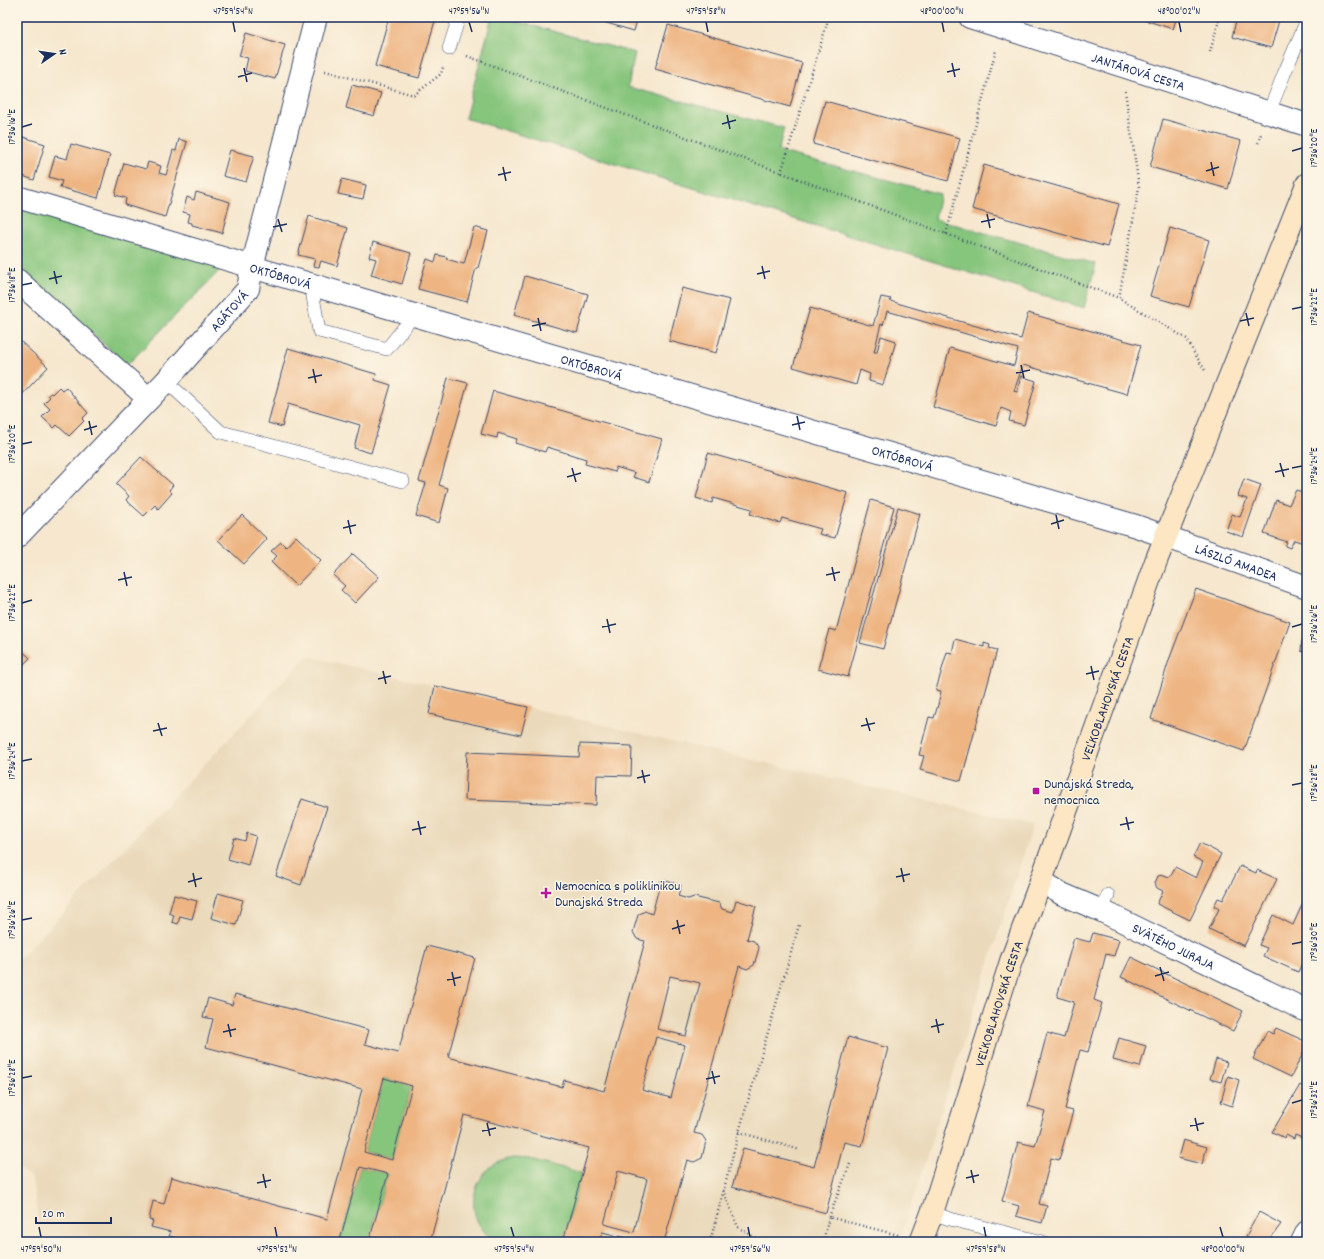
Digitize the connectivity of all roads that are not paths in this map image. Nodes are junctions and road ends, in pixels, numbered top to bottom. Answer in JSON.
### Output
{"nodes":[{"id":1,"x":316,"y":17,"type":"edge"},
{"id":2,"x":459,"y":17,"type":"edge"},
{"id":3,"x":970,"y":17,"type":"edge"},
{"id":4,"x":1307,"y":20,"type":"edge"},
{"id":5,"x":1004,"y":22,"type":"edge"},
{"id":6,"x":449,"y":50,"type":"road end"},
{"id":7,"x":1269,"y":112,"type":"junction"},
{"id":8,"x":1307,"y":125,"type":"edge"},
{"id":9,"x":1307,"y":184,"type":"edge"},
{"id":10,"x":17,"y":197,"type":"edge"},
{"id":11,"x":252,"y":267,"type":"junction"},
{"id":12,"x":17,"y":280,"type":"edge"},
{"id":13,"x":311,"y":285,"type":"junction"},
{"id":14,"x":414,"y":315,"type":"junction"},
{"id":15,"x":166,"y":381,"type":"junction"},
{"id":16,"x":149,"y":399,"type":"junction"},
{"id":17,"x":403,"y":481,"type":"dead end"},
{"id":18,"x":1166,"y":536,"type":"junction"},
{"id":19,"x":17,"y":537,"type":"edge"},
{"id":20,"x":1307,"y":587,"type":"edge"},
{"id":21,"x":1041,"y":881,"type":"junction"},
{"id":22,"x":1307,"y":1011,"type":"edge"},
{"id":23,"x":932,"y":1213,"type":"junction"},
{"id":24,"x":1307,"y":1232,"type":"edge"},
{"id":25,"x":921,"y":1242,"type":"edge"},
{"id":26,"x":1043,"y":1242,"type":"edge"},
{"id":27,"x":1302,"y":1242,"type":"edge"}],
"edges":[{"from":1,"to":11,"type":"street","name":"AGÁTOVÁ"},
{"from":2,"to":6,"type":"lane"},
{"from":3,"to":5,"type":"street","name":"JANTÁROVÁ CESTA"},
{"from":4,"to":7,"type":"lane"},
{"from":5,"to":7,"type":"street","name":"JANTÁROVÁ CESTA"},
{"from":7,"to":8,"type":"street","name":"JANTÁROVÁ CESTA"},
{"from":9,"to":18,"type":"main road","name":"VEĽKOBLAHOVSKÁ CESTA"},
{"from":10,"to":11,"type":"street","name":"OKTÓBROVÁ"},
{"from":11,"to":13,"type":"street","name":"OKTÓBROVÁ"},
{"from":11,"to":15,"type":"street","name":"AGÁTOVÁ"},
{"from":12,"to":16,"type":"street"},
{"from":13,"to":14,"type":"street","name":"OKTÓBROVÁ"},
{"from":13,"to":14,"type":"lane"},
{"from":14,"to":18,"type":"street","name":"OKTÓBROVÁ"},
{"from":15,"to":16,"type":"street","name":"AGÁTOVÁ"},
{"from":15,"to":17,"type":"lane"},
{"from":16,"to":19,"type":"street","name":"AGÁTOVÁ"},
{"from":18,"to":20,"type":"street","name":"LÁSZLÓ AMADEA"},
{"from":18,"to":21,"type":"main road","name":"VEĽKOBLAHOVSKÁ CESTA"},
{"from":21,"to":22,"type":"street","name":"SVÄTÉHO JURAJA"},
{"from":21,"to":23,"type":"main road","name":"VEĽKOBLAHOVSKÁ CESTA"},
{"from":23,"to":25,"type":"main road","name":"VEĽKOBLAHOVSKÁ CESTA"},
{"from":23,"to":26,"type":"lane"},
{"from":24,"to":27,"type":"street"}]}
